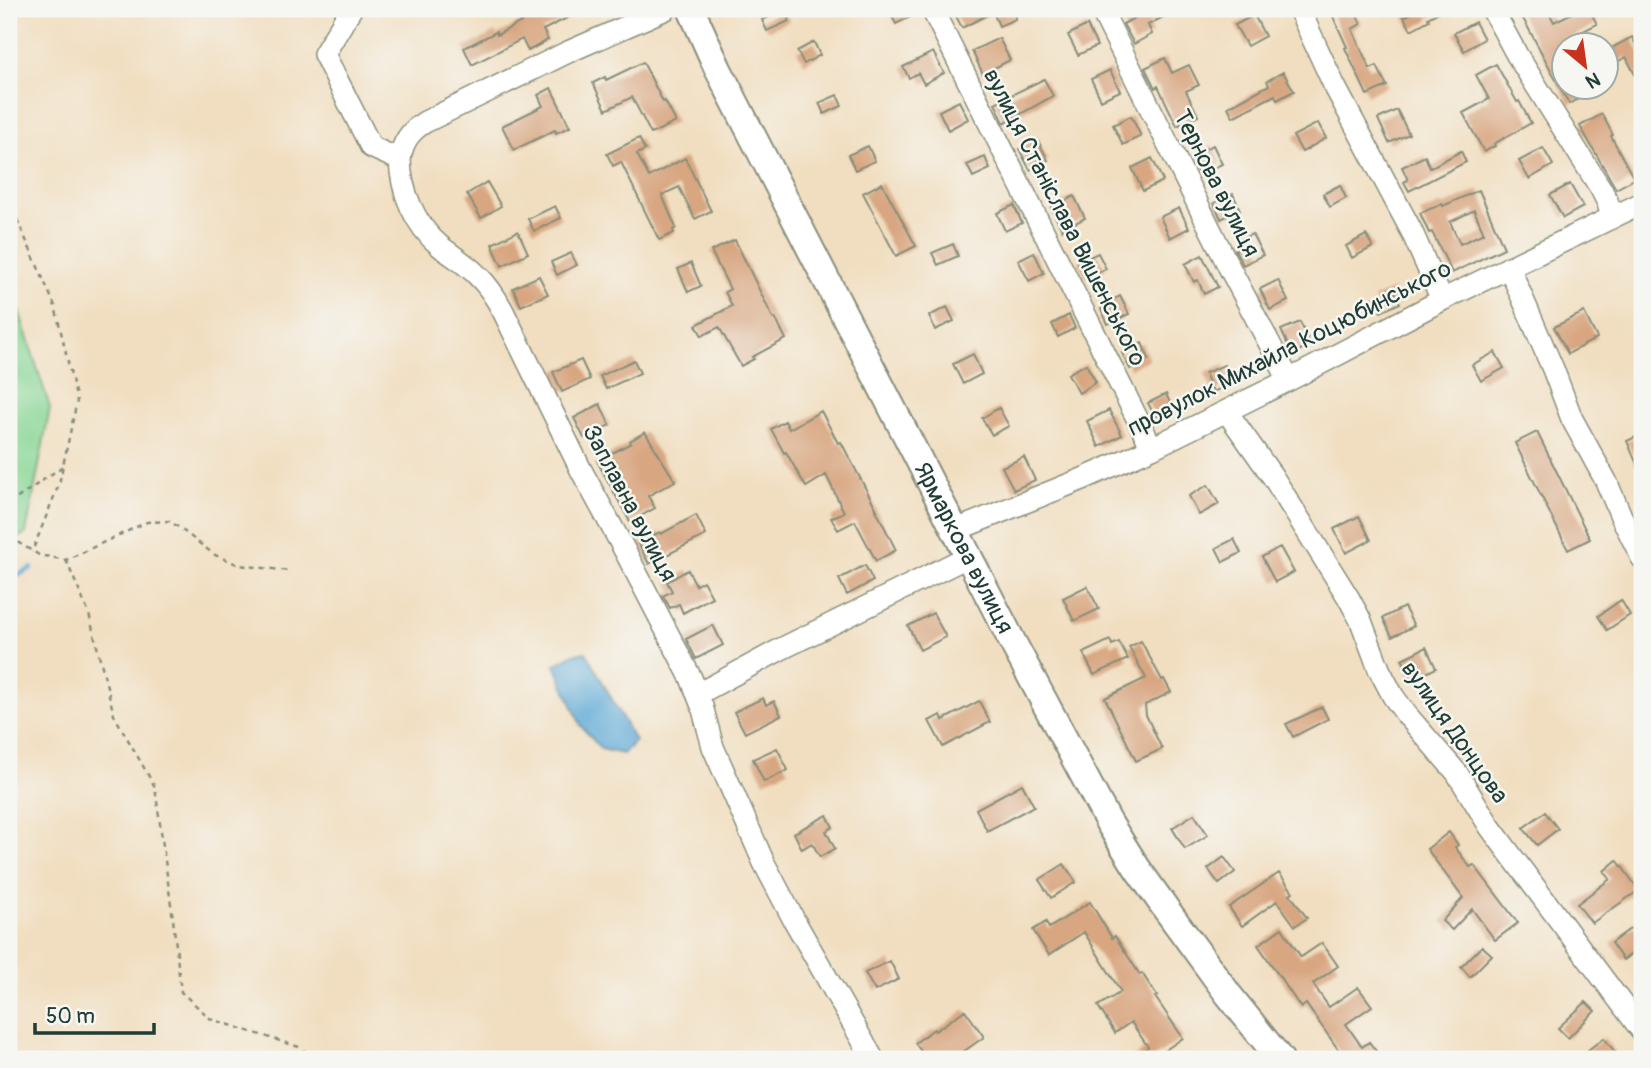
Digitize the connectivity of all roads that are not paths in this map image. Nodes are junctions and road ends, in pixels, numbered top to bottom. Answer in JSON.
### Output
{"nodes":[{"id":1,"x":351,"y":9,"type":"edge"},
{"id":2,"x":666,"y":9,"type":"edge"},
{"id":3,"x":691,"y":9,"type":"edge"},
{"id":4,"x":932,"y":9,"type":"edge"},
{"id":5,"x":1101,"y":9,"type":"edge"},
{"id":6,"x":1299,"y":9,"type":"edge"},
{"id":7,"x":1492,"y":9,"type":"edge"},
{"id":8,"x":400,"y":160,"type":"junction"},
{"id":9,"x":1642,"y":203,"type":"edge"},
{"id":10,"x":1612,"y":218,"type":"junction"},
{"id":11,"x":1508,"y":267,"type":"junction"},
{"id":12,"x":1442,"y":300,"type":"junction"},
{"id":13,"x":1289,"y":380,"type":"junction"},
{"id":14,"x":1227,"y":412,"type":"junction"},
{"id":15,"x":1152,"y":448,"type":"junction"},
{"id":16,"x":956,"y":530,"type":"junction"},
{"id":17,"x":969,"y":556,"type":"junction"},
{"id":18,"x":1642,"y":558,"type":"edge"},
{"id":19,"x":698,"y":694,"type":"junction"},
{"id":20,"x":1642,"y":1031,"type":"edge"},
{"id":21,"x":873,"y":1059,"type":"edge"},
{"id":22,"x":1280,"y":1059,"type":"edge"}],
"edges":[{"from":1,"to":8,"type":"street"},
{"from":2,"to":8,"type":"street"},
{"from":3,"to":16,"type":"main road","name":"Ярмаркова вулиця"},
{"from":4,"to":15,"type":"street","name":"вулиця Станіслава Вишенського"},
{"from":5,"to":13,"type":"street","name":"Тернова вулиця"},
{"from":6,"to":12,"type":"street"},
{"from":7,"to":10,"type":"street"},
{"from":8,"to":19,"type":"street","name":"Заплавна вулиця"},
{"from":9,"to":10,"type":"street","name":"провулок Михайла Коцюбинського"},
{"from":10,"to":11,"type":"street","name":"провулок Михайла Коцюбинського"},
{"from":11,"to":12,"type":"street","name":"провулок Михайла Коцюбинського"},
{"from":11,"to":18,"type":"street"},
{"from":12,"to":13,"type":"street","name":"провулок Михайла Коцюбинського"},
{"from":13,"to":14,"type":"street","name":"провулок Михайла Коцюбинського"},
{"from":14,"to":15,"type":"street","name":"провулок Михайла Коцюбинського"},
{"from":14,"to":20,"type":"street","name":"вулиця Донцова"},
{"from":15,"to":16,"type":"street","name":"провулок Михайла Коцюбинського"},
{"from":16,"to":17,"type":"main road","name":"Ярмаркова вулиця"},
{"from":17,"to":19,"type":"street"},
{"from":17,"to":22,"type":"main road","name":"Ярмаркова вулиця"},
{"from":19,"to":21,"type":"street","name":"Заплавна вулиця"}]}
